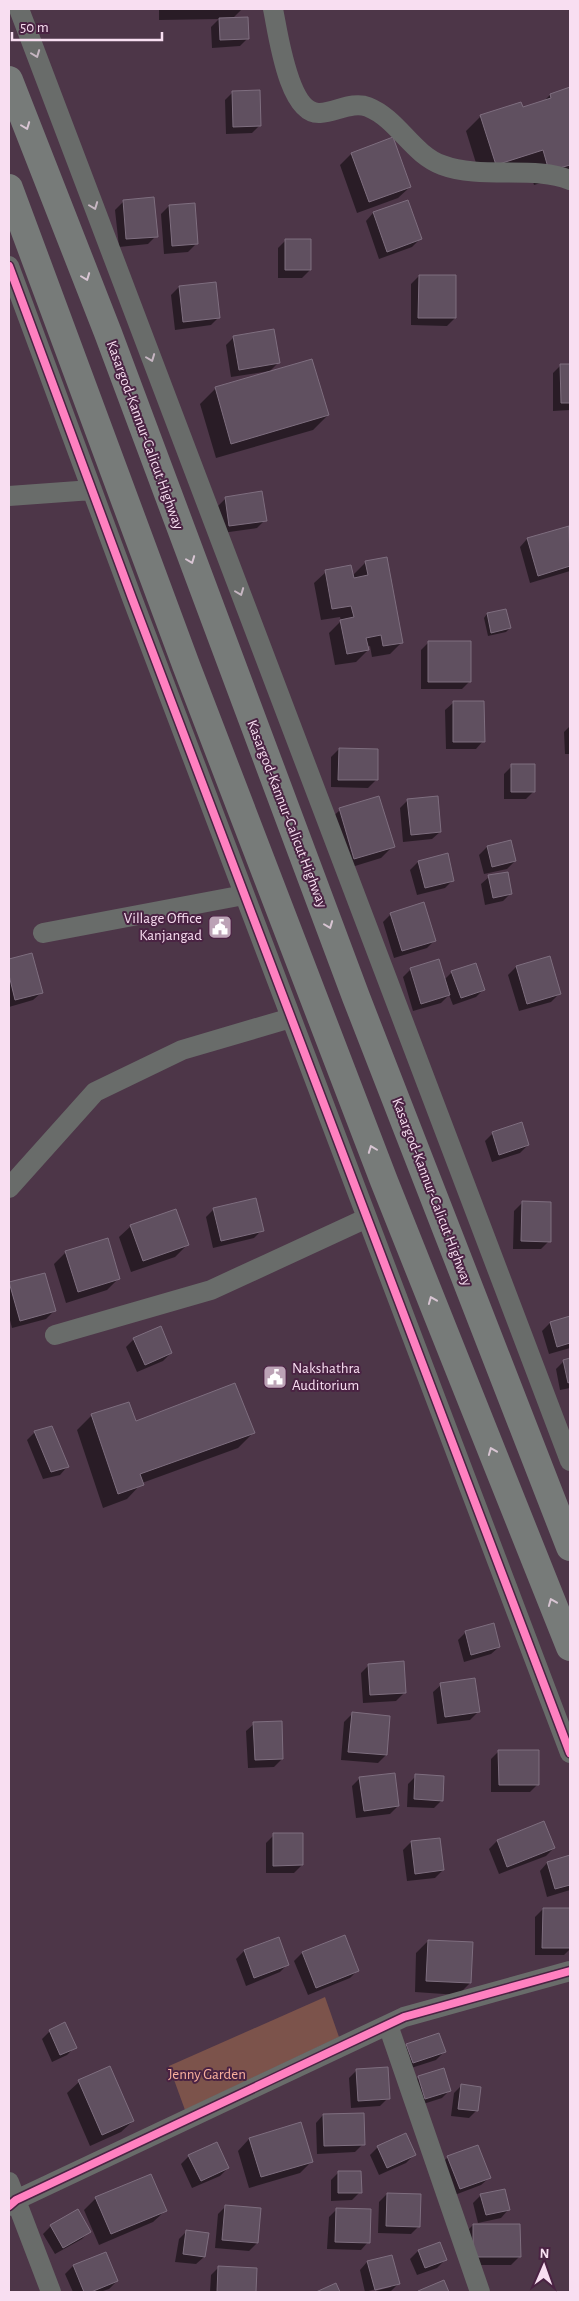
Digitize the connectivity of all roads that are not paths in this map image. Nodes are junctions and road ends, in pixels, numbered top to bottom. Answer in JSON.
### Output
{"nodes":[{"id":1,"x":18,"y":9,"type":"edge"},
{"id":2,"x":273,"y":9,"type":"edge"},
{"id":3,"x":9,"y":80,"type":"edge"},
{"id":4,"x":570,"y":180,"type":"edge"},
{"id":5,"x":9,"y":188,"type":"edge"},
{"id":6,"x":9,"y":266,"type":"edge"},
{"id":7,"x":92,"y":490,"type":"junction"},
{"id":8,"x":9,"y":496,"type":"edge"},
{"id":9,"x":244,"y":896,"type":"junction"},
{"id":10,"x":43,"y":932,"type":"dead end"},
{"id":11,"x":291,"y":1018,"type":"junction"},
{"id":12,"x":9,"y":1188,"type":"edge"},
{"id":13,"x":367,"y":1218,"type":"junction"},
{"id":14,"x":55,"y":1335,"type":"dead end"},
{"id":15,"x":570,"y":1461,"type":"edge"},
{"id":16,"x":570,"y":1547,"type":"edge"},
{"id":17,"x":570,"y":1647,"type":"edge"},
{"id":18,"x":570,"y":1753,"type":"edge"},
{"id":19,"x":570,"y":1970,"type":"edge"},
{"id":20,"x":388,"y":2025,"type":"junction"},
{"id":21,"x":11,"y":2196,"type":"edge"},
{"id":22,"x":51,"y":2292,"type":"edge"},
{"id":23,"x":480,"y":2292,"type":"edge"}],
"edges":[{"from":1,"to":15,"type":"street","one_way":true},
{"from":2,"to":4,"type":"street"},
{"from":3,"to":16,"type":"highway","name":"Kasargod-Kannur-Calicut Highway","one_way":true},
{"from":17,"to":5,"type":"highway","one_way":true},
{"from":6,"to":7,"type":"street"},
{"from":7,"to":8,"type":"street"},
{"from":7,"to":9,"type":"street"},
{"from":9,"to":10,"type":"street"},
{"from":9,"to":11,"type":"street"},
{"from":11,"to":12,"type":"street"},
{"from":11,"to":13,"type":"street"},
{"from":13,"to":14,"type":"street"},
{"from":13,"to":18,"type":"street"},
{"from":19,"to":20,"type":"street"},
{"from":20,"to":21,"type":"street"},
{"from":20,"to":23,"type":"street"},
{"from":21,"to":22,"type":"street"}]}
